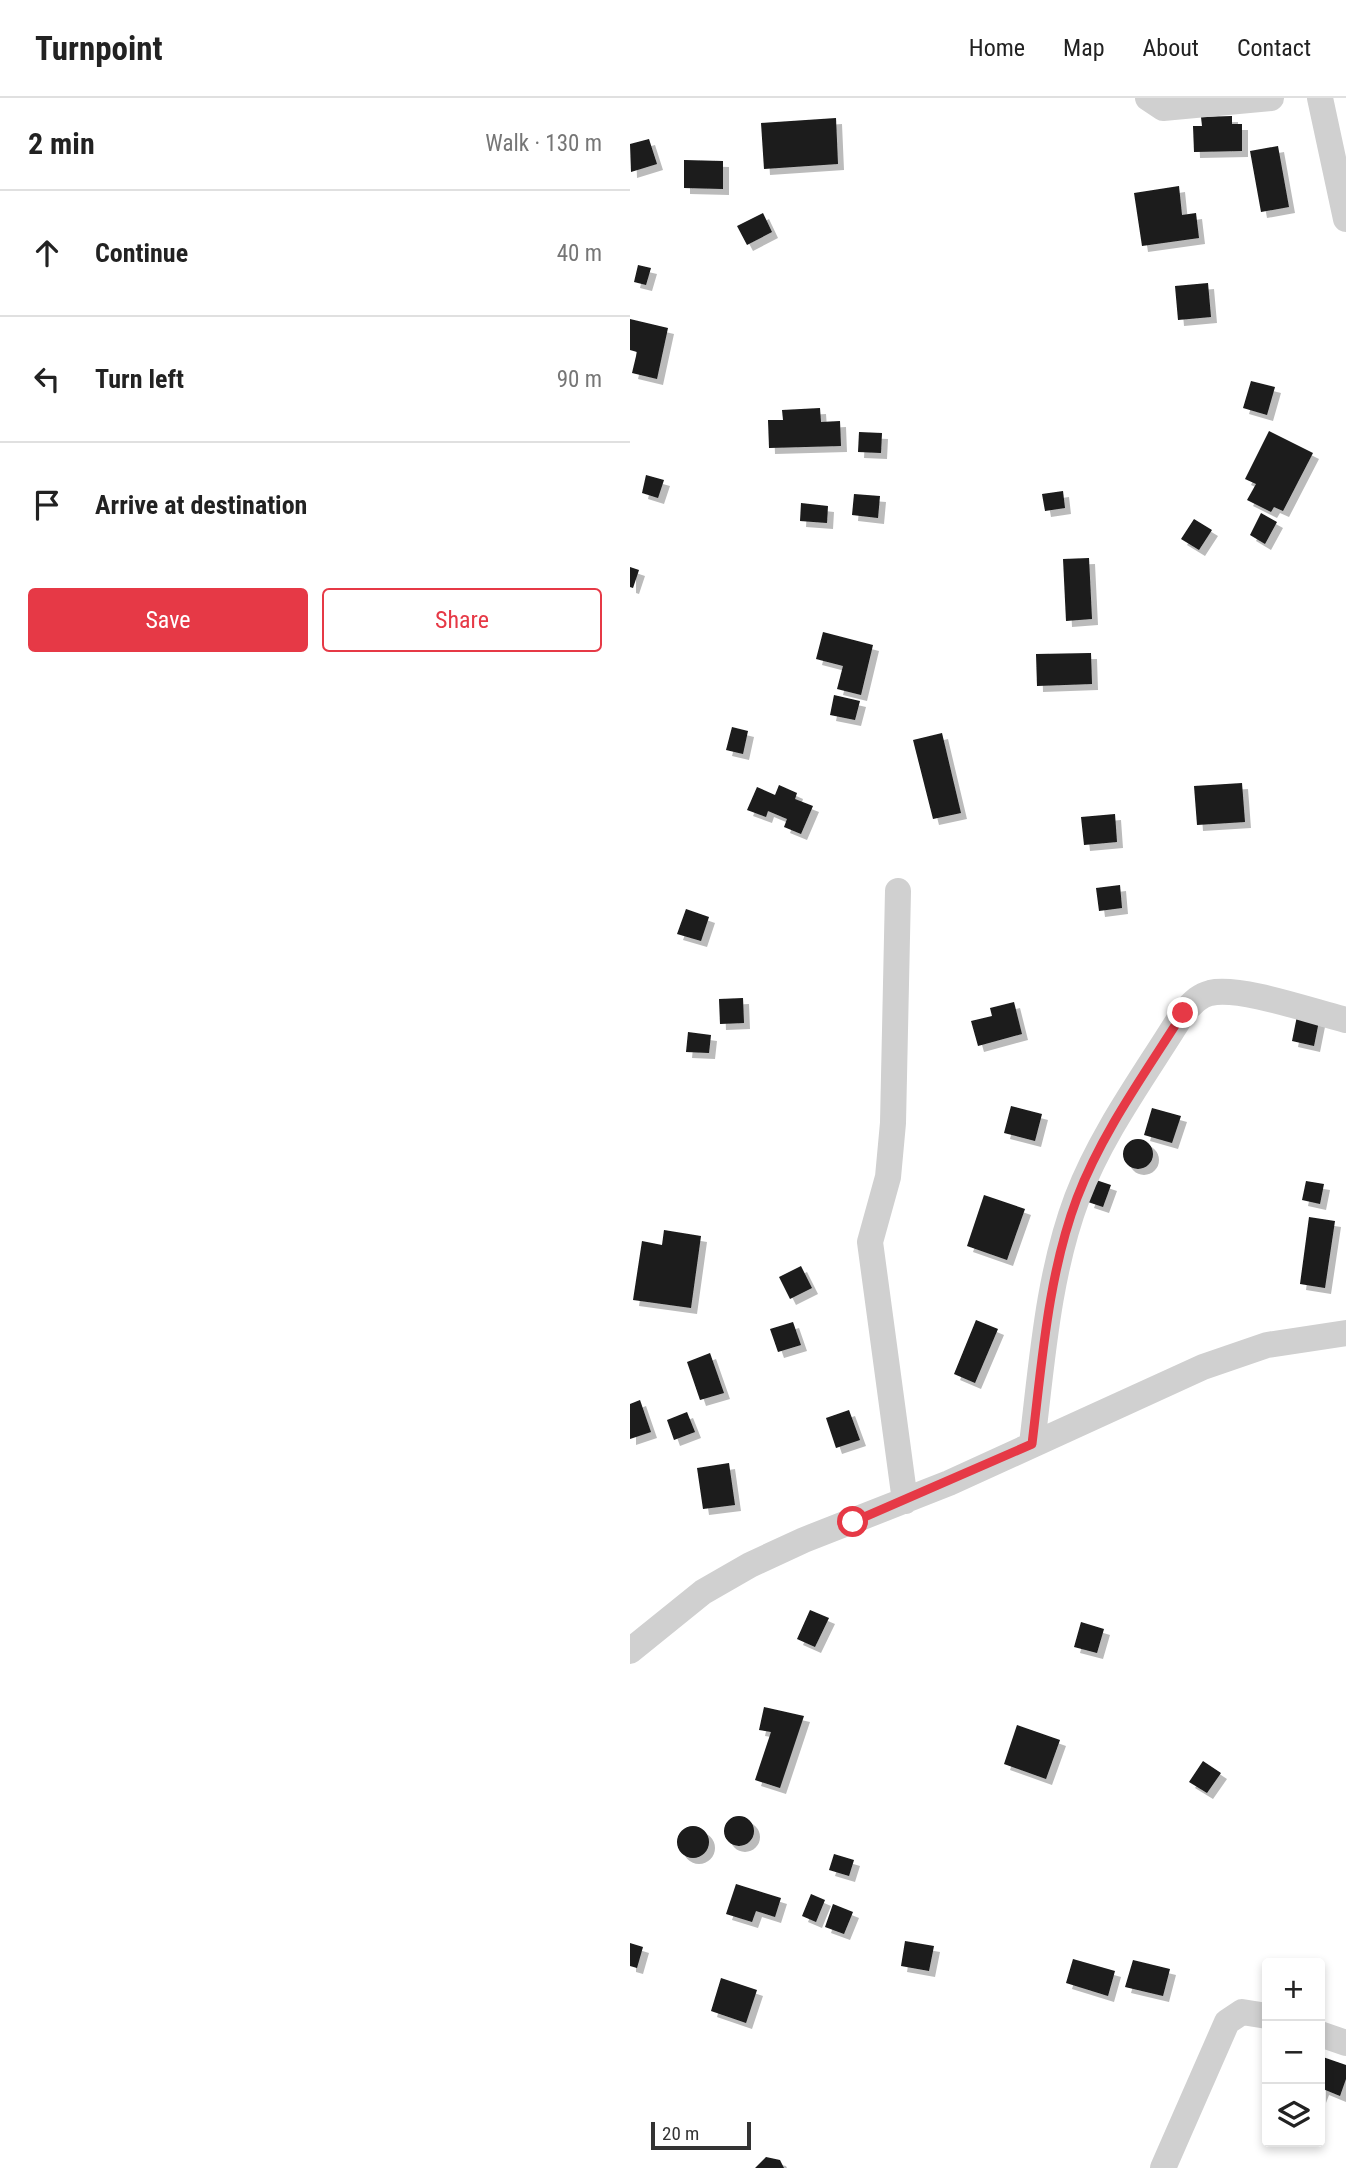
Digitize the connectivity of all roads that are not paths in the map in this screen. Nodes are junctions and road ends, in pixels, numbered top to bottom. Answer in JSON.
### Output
{"nodes":[{"id":1,"x":1148,"y":98,"type":"edge"},
{"id":2,"x":1271,"y":98,"type":"edge"},
{"id":3,"x":1320,"y":98,"type":"edge"},
{"id":4,"x":1346,"y":219,"type":"edge"},
{"id":5,"x":898,"y":891,"type":"dead end"},
{"id":6,"x":1346,"y":1020,"type":"edge"},
{"id":7,"x":1346,"y":1333,"type":"edge"},
{"id":8,"x":1032,"y":1444,"type":"junction"},
{"id":9,"x":905,"y":1501,"type":"junction"},
{"id":10,"x":630,"y":1651,"type":"edge"},
{"id":11,"x":1262,"y":2015,"type":"edge"},
{"id":12,"x":1325,"y":2036,"type":"edge"},
{"id":13,"x":1346,"y":2043,"type":"edge"},
{"id":14,"x":1163,"y":2168,"type":"edge"}],
"edges":[{"from":1,"to":2,"type":"street"},
{"from":3,"to":4,"type":"street"},
{"from":5,"to":9,"type":"street"},
{"from":6,"to":8,"type":"street"},
{"from":7,"to":8,"type":"street"},
{"from":8,"to":9,"type":"street"},
{"from":9,"to":10,"type":"street"},
{"from":11,"to":14,"type":"street"},
{"from":12,"to":13,"type":"street"}]}
